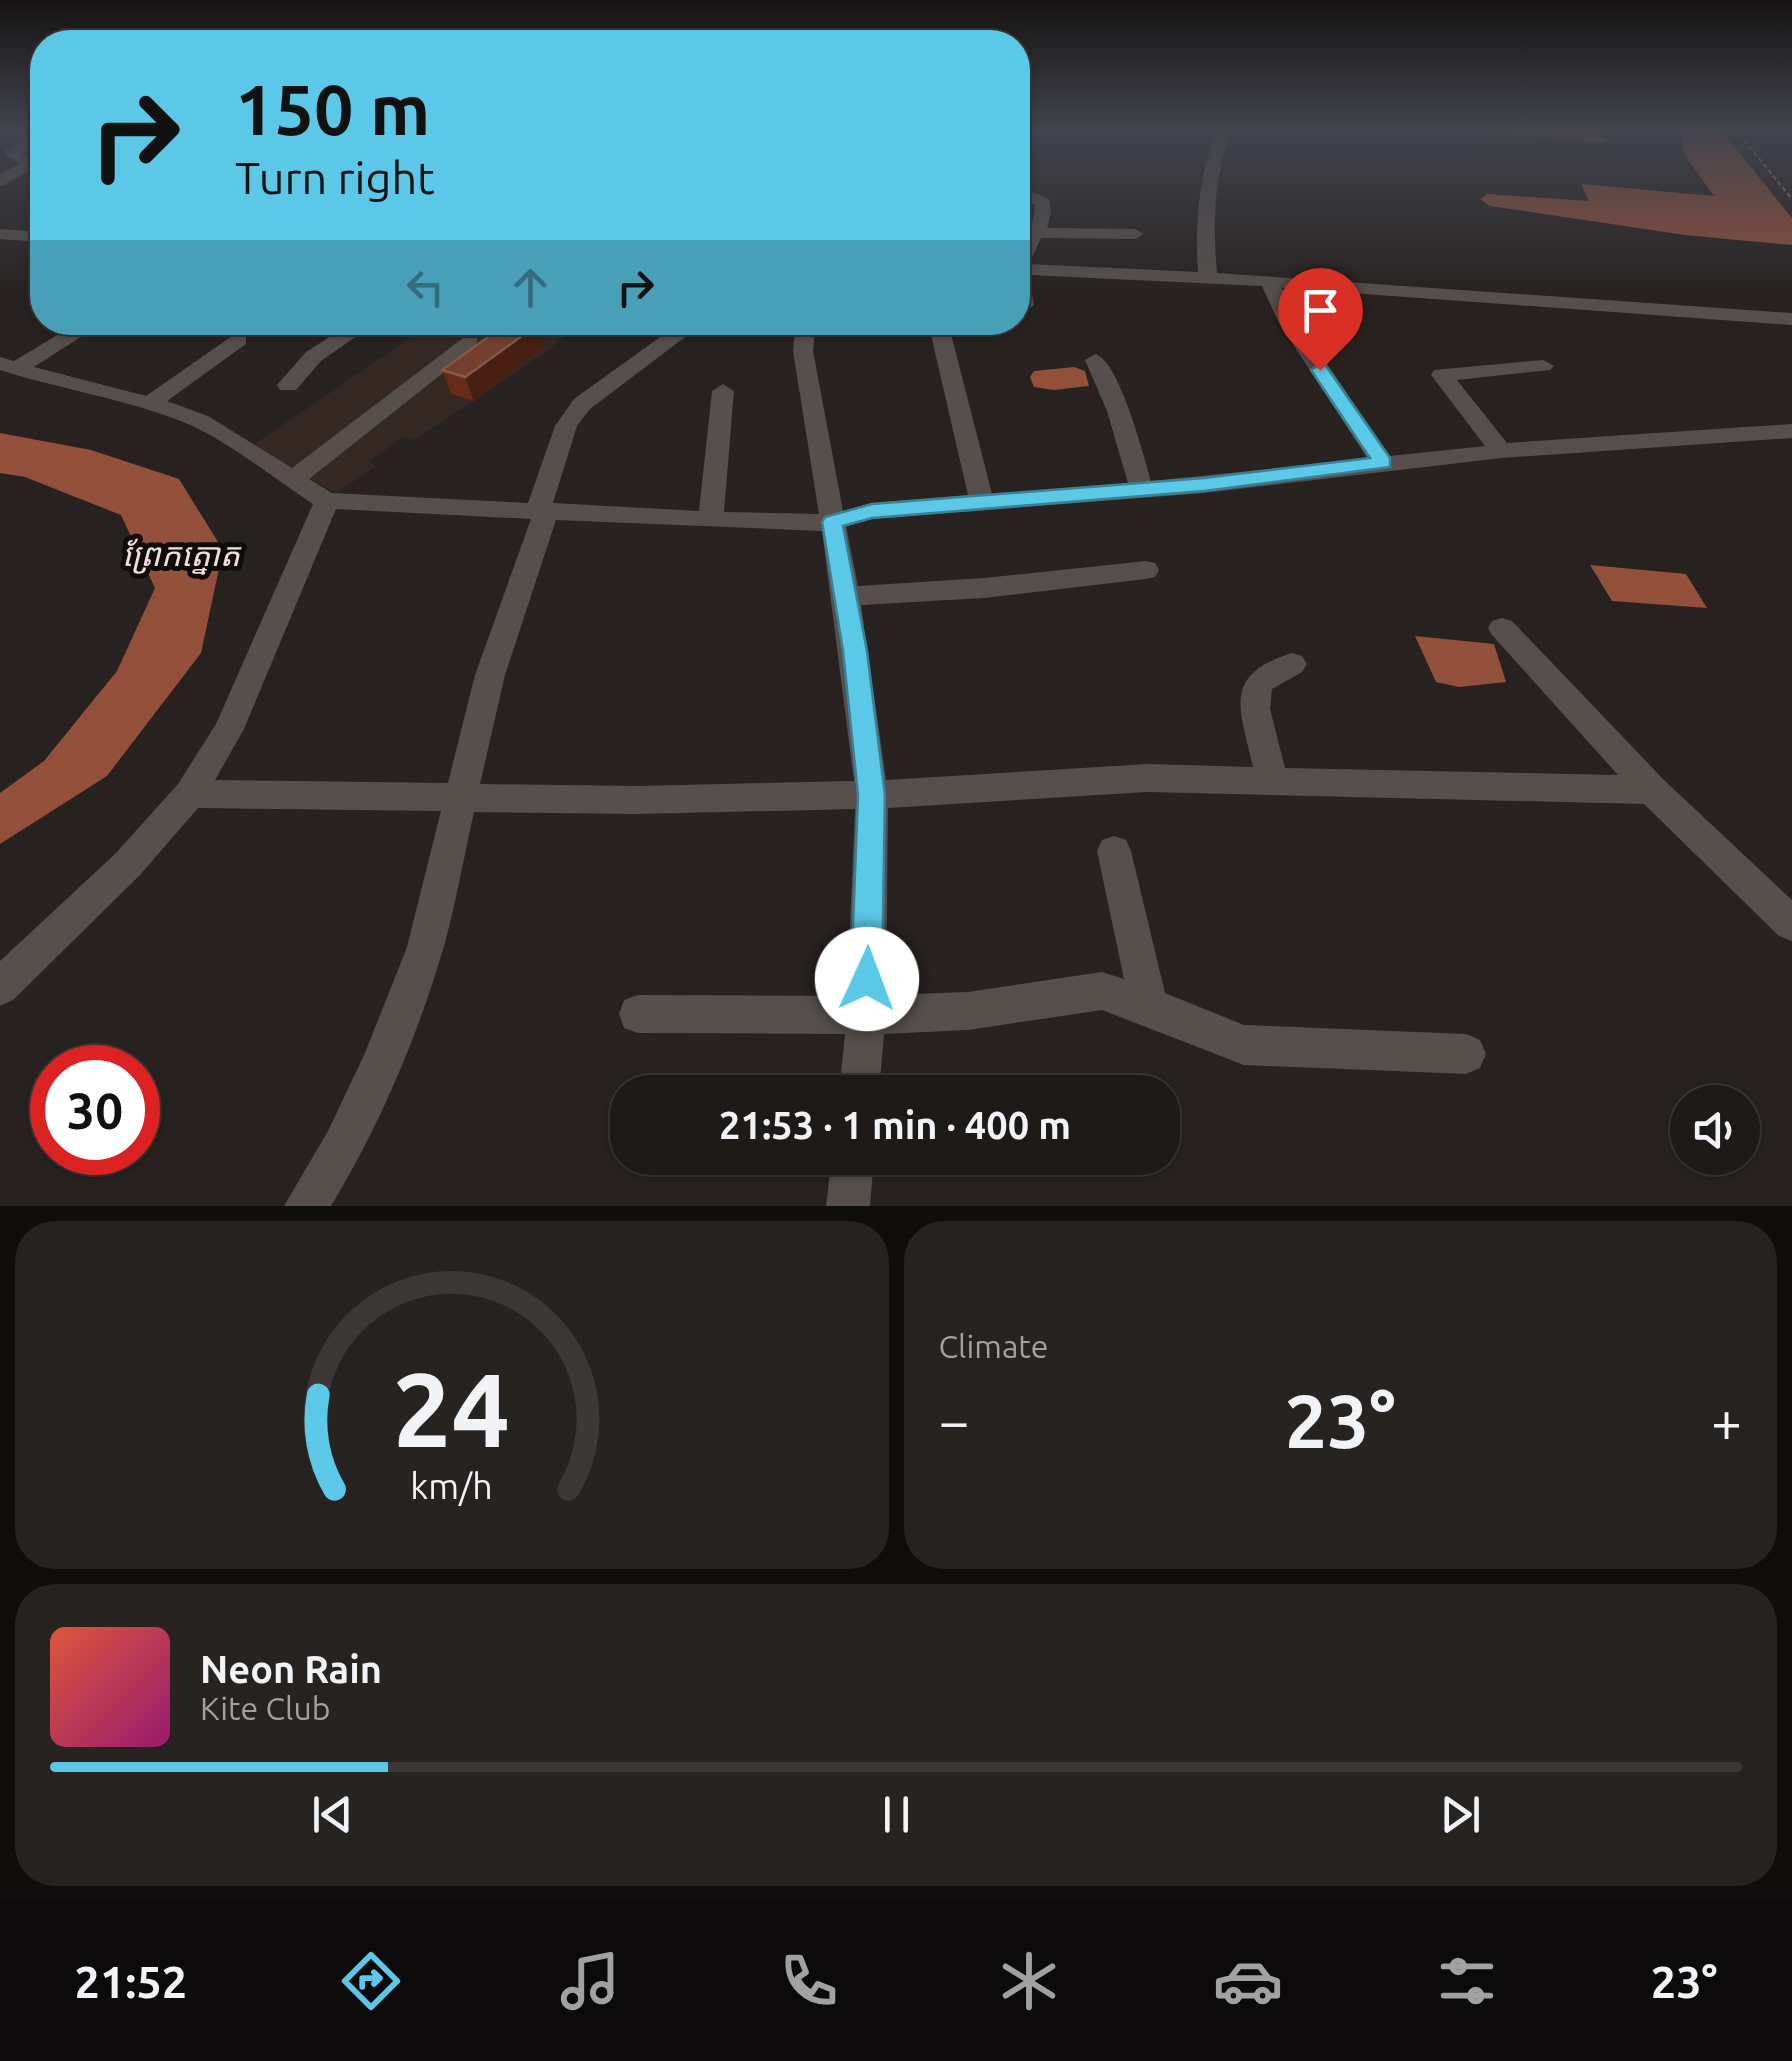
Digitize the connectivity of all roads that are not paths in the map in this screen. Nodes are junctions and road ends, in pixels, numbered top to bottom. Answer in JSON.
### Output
{"nodes":[{"id":1,"x":1211,"y":185,"type":"edge"},
{"id":2,"x":1030,"y":197,"type":"edge"},
{"id":3,"x":1037,"y":233,"type":"junction"},
{"id":4,"x":0,"y":234,"type":"edge"},
{"id":5,"x":1135,"y":234,"type":"dead end"},
{"id":6,"x":30,"y":236,"type":"edge"},
{"id":7,"x":1030,"y":247,"type":"edge"},
{"id":8,"x":1030,"y":270,"type":"edge"},
{"id":9,"x":1208,"y":278,"type":"junction"},
{"id":10,"x":1269,"y":281,"type":"junction"},
{"id":11,"x":1792,"y":319,"type":"edge"},
{"id":12,"x":69,"y":335,"type":"edge"},
{"id":13,"x":347,"y":335,"type":"edge"},
{"id":14,"x":677,"y":335,"type":"edge"},
{"id":15,"x":805,"y":335,"type":"edge"},
{"id":16,"x":941,"y":335,"type":"edge"},
{"id":17,"x":239,"y":340,"type":"dead end"},
{"id":18,"x":470,"y":342,"type":"dead end"},
{"id":19,"x":1094,"y":360,"type":"dead end"},
{"id":20,"x":10,"y":365,"type":"edge"},
{"id":21,"x":1543,"y":366,"type":"dead end"},
{"id":22,"x":288,"y":385,"type":"dead end"},
{"id":23,"x":724,"y":391,"type":"dead end"},
{"id":24,"x":150,"y":402,"type":"junction"},
{"id":25,"x":1792,"y":430,"type":"edge"},
{"id":26,"x":1502,"y":450,"type":"junction"},
{"id":27,"x":1383,"y":463,"type":"junction"},
{"id":28,"x":294,"y":478,"type":"junction"},
{"id":29,"x":1142,"y":490,"type":"junction"},
{"id":30,"x":327,"y":501,"type":"junction"},
{"id":31,"x":982,"y":503,"type":"junction"},
{"id":32,"x":543,"y":510,"type":"junction"},
{"id":33,"x":711,"y":522,"type":"junction"},
{"id":34,"x":832,"y":522,"type":"junction"},
{"id":35,"x":1146,"y":570,"type":"dead end"},
{"id":36,"x":846,"y":596,"type":"junction"},
{"id":37,"x":1502,"y":628,"type":"dead end"},
{"id":38,"x":1292,"y":664,"type":"dead end"},
{"id":39,"x":1272,"y":778,"type":"junction"},
{"id":40,"x":1652,"y":790,"type":"junction"},
{"id":41,"x":190,"y":794,"type":"junction"},
{"id":42,"x":872,"y":795,"type":"junction"},
{"id":43,"x":460,"y":798,"type":"junction"},
{"id":44,"x":1114,"y":851,"type":"dead end"},
{"id":45,"x":1792,"y":924,"type":"edge"},
{"id":46,"x":0,"y":987,"type":"edge"},
{"id":47,"x":1149,"y":1006,"type":"junction"},
{"id":48,"x":638,"y":1014,"type":"dead end"},
{"id":49,"x":866,"y":1016,"type":"junction"},
{"id":50,"x":1466,"y":1054,"type":"dead end"},
{"id":51,"x":860,"y":1075,"type":"edge"},
{"id":52,"x":851,"y":1175,"type":"edge"},
{"id":53,"x":306,"y":1206,"type":"edge"},
{"id":54,"x":848,"y":1206,"type":"edge"}],
"edges":[{"from":1,"to":9,"type":"street"},
{"from":2,"to":3,"type":"street"},
{"from":3,"to":5,"type":"street"},
{"from":3,"to":7,"type":"street"},
{"from":4,"to":6,"type":"street"},
{"from":8,"to":9,"type":"street"},
{"from":9,"to":10,"type":"street"},
{"from":10,"to":11,"type":"street"},
{"from":10,"to":27,"type":"street"},
{"from":12,"to":20,"type":"street"},
{"from":13,"to":22,"type":"street"},
{"from":14,"to":32,"type":"street"},
{"from":15,"to":34,"type":"street"},
{"from":16,"to":31,"type":"street"},
{"from":17,"to":24,"type":"street"},
{"from":18,"to":28,"type":"street"},
{"from":19,"to":29,"type":"street"},
{"from":20,"to":24,"type":"street"},
{"from":21,"to":26,"type":"street"},
{"from":23,"to":33,"type":"street"},
{"from":24,"to":28,"type":"street"},
{"from":25,"to":26,"type":"street"},
{"from":26,"to":27,"type":"street"},
{"from":27,"to":29,"type":"street"},
{"from":28,"to":30,"type":"street"},
{"from":29,"to":31,"type":"street"},
{"from":30,"to":32,"type":"street"},
{"from":30,"to":41,"type":"street"},
{"from":31,"to":34,"type":"street"},
{"from":32,"to":33,"type":"street"},
{"from":32,"to":43,"type":"street"},
{"from":33,"to":34,"type":"street"},
{"from":34,"to":36,"type":"street"},
{"from":35,"to":36,"type":"street"},
{"from":36,"to":42,"type":"street"},
{"from":37,"to":40,"type":"street"},
{"from":38,"to":39,"type":"street"},
{"from":39,"to":40,"type":"street"},
{"from":39,"to":42,"type":"street"},
{"from":40,"to":45,"type":"street"},
{"from":41,"to":43,"type":"street"},
{"from":41,"to":46,"type":"street"},
{"from":42,"to":43,"type":"street"},
{"from":42,"to":49,"type":"street"},
{"from":43,"to":53,"type":"street"},
{"from":44,"to":47,"type":"street"},
{"from":47,"to":49,"type":"street"},
{"from":47,"to":50,"type":"street"},
{"from":48,"to":49,"type":"street"},
{"from":49,"to":51,"type":"street"},
{"from":52,"to":54,"type":"street"}]}
